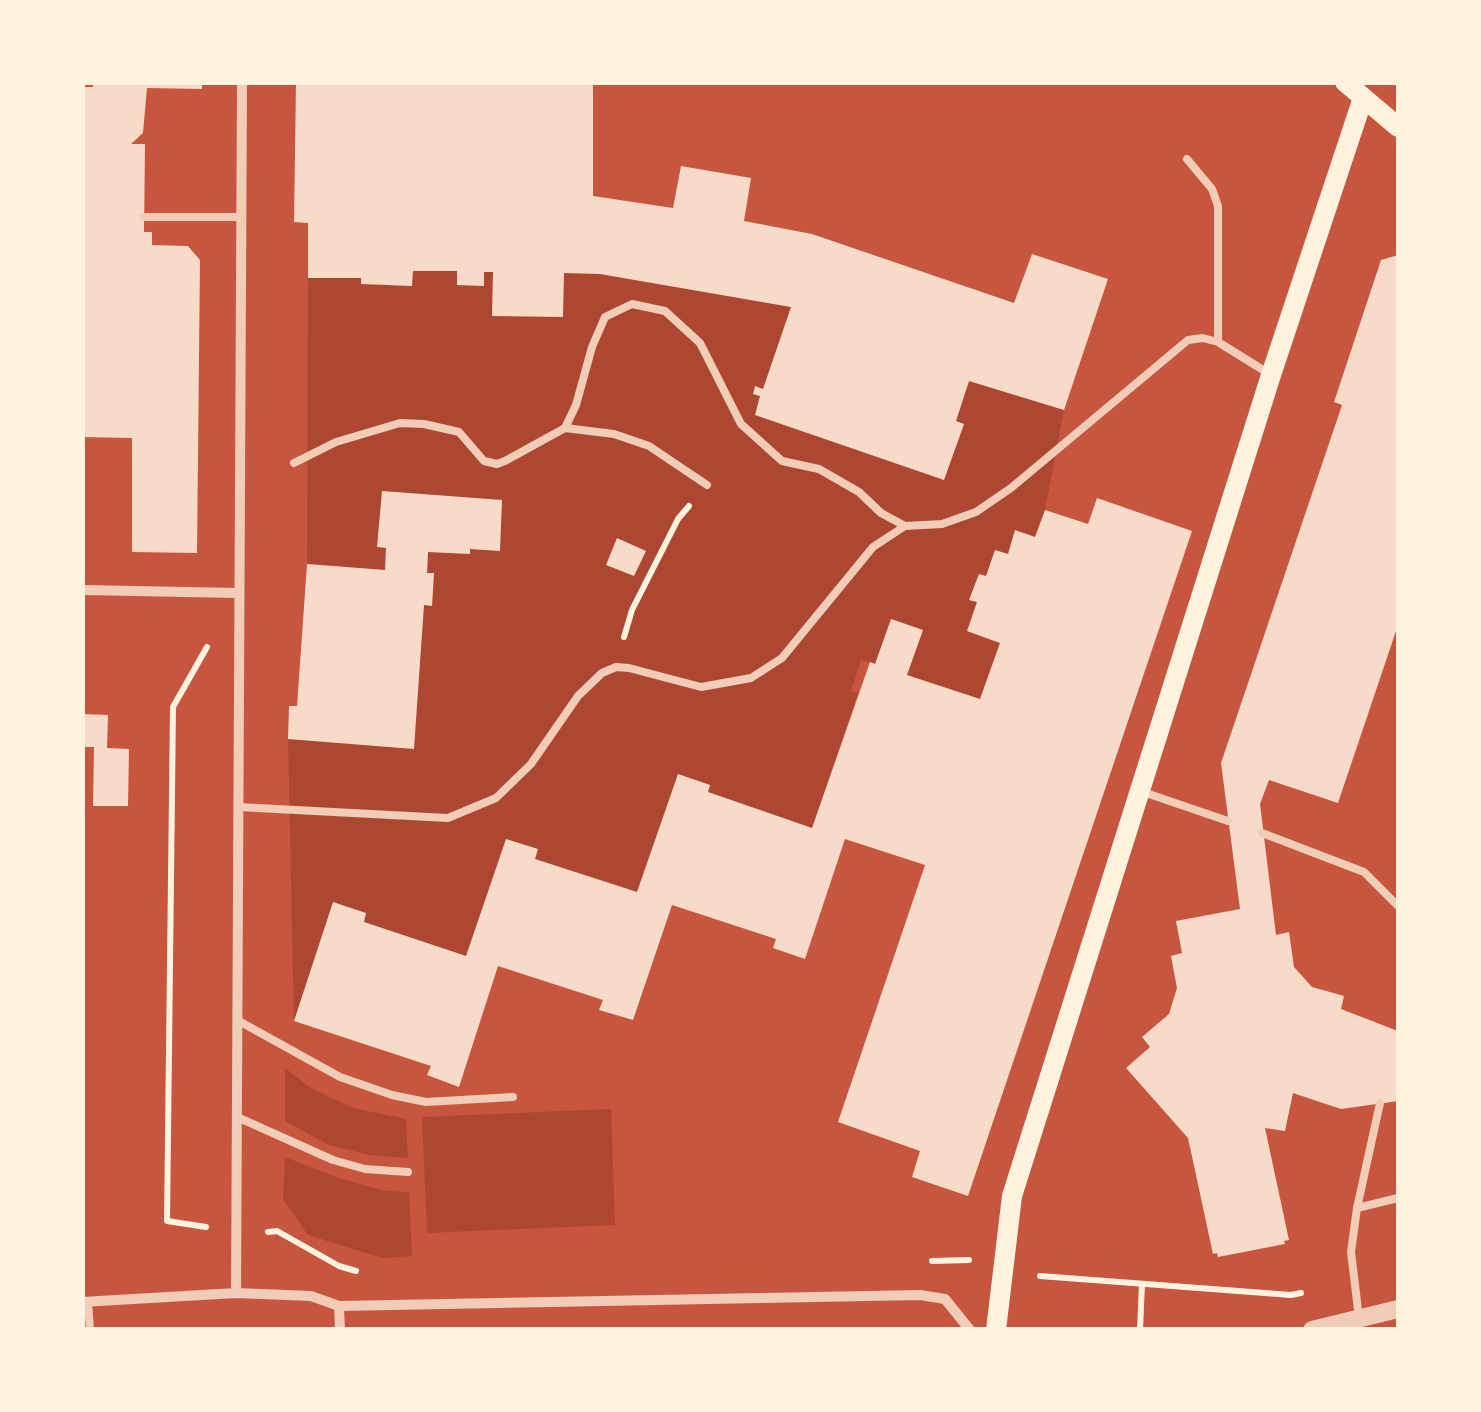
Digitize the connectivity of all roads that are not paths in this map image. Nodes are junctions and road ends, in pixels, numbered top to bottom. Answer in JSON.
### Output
{"nodes":[{"id":1,"x":242,"y":82,"type":"edge"},
{"id":2,"x":1345,"y":82,"type":"edge"},
{"id":3,"x":1363,"y":98,"type":"junction"},
{"id":4,"x":1398,"y":127,"type":"edge"},
{"id":5,"x":1187,"y":159,"type":"dead end"},
{"id":6,"x":144,"y":217,"type":"dead end"},
{"id":7,"x":240,"y":217,"type":"junction"},
{"id":8,"x":1218,"y":342,"type":"junction"},
{"id":9,"x":1272,"y":375,"type":"junction"},
{"id":10,"x":565,"y":428,"type":"junction"},
{"id":11,"x":294,"y":463,"type":"dead end"},
{"id":12,"x":707,"y":485,"type":"road end"},
{"id":13,"x":905,"y":526,"type":"junction"},
{"id":14,"x":82,"y":590,"type":"edge"},
{"id":15,"x":238,"y":593,"type":"junction"},
{"id":16,"x":1142,"y":791,"type":"junction"},
{"id":17,"x":238,"y":807,"type":"junction"},
{"id":18,"x":1228,"y":822,"type":"dead end"},
{"id":19,"x":1262,"y":833,"type":"dead end"},
{"id":20,"x":1398,"y":906,"type":"edge"},
{"id":21,"x":237,"y":1020,"type":"junction"},
{"id":22,"x":513,"y":1097,"type":"dead end"},
{"id":23,"x":1380,"y":1104,"type":"dead end"},
{"id":24,"x":237,"y":1117,"type":"junction"},
{"id":25,"x":408,"y":1172,"type":"dead end"},
{"id":26,"x":1398,"y":1198,"type":"edge"},
{"id":27,"x":1357,"y":1208,"type":"junction"},
{"id":28,"x":236,"y":1292,"type":"junction"},
{"id":29,"x":85,"y":1302,"type":"edge"},
{"id":30,"x":339,"y":1306,"type":"junction"},
{"id":31,"x":1398,"y":1309,"type":"edge"},
{"id":32,"x":1359,"y":1318,"type":"junction"},
{"id":33,"x":90,"y":1330,"type":"edge"},
{"id":34,"x":340,"y":1330,"type":"edge"},
{"id":35,"x":970,"y":1330,"type":"edge"},
{"id":36,"x":996,"y":1330,"type":"edge"},
{"id":37,"x":1312,"y":1330,"type":"edge"}],
"edges":[{"from":1,"to":7,"type":"street"},
{"from":2,"to":3,"type":"main road"},
{"from":3,"to":4,"type":"main road"},
{"from":3,"to":9,"type":"main road"},
{"from":5,"to":8,"type":"lane"},
{"from":6,"to":7,"type":"lane"},
{"from":7,"to":15,"type":"street"},
{"from":8,"to":9,"type":"lane"},
{"from":8,"to":13,"type":"lane"},
{"from":9,"to":16,"type":"main road"},
{"from":10,"to":11,"type":"lane"},
{"from":10,"to":12,"type":"lane"},
{"from":10,"to":13,"type":"lane"},
{"from":13,"to":17,"type":"lane"},
{"from":14,"to":15,"type":"street"},
{"from":15,"to":17,"type":"street"},
{"from":16,"to":18,"type":"lane"},
{"from":16,"to":36,"type":"main road"},
{"from":17,"to":21,"type":"street"},
{"from":19,"to":20,"type":"lane"},
{"from":21,"to":22,"type":"lane"},
{"from":21,"to":24,"type":"street"},
{"from":23,"to":27,"type":"lane"},
{"from":24,"to":25,"type":"lane"},
{"from":24,"to":28,"type":"street"},
{"from":26,"to":27,"type":"lane"},
{"from":27,"to":32,"type":"lane"},
{"from":28,"to":29,"type":"street"},
{"from":28,"to":30,"type":"street"},
{"from":29,"to":33,"type":"lane"},
{"from":30,"to":34,"type":"street"},
{"from":30,"to":35,"type":"street"},
{"from":31,"to":32,"type":"street"},
{"from":32,"to":37,"type":"street"}]}
